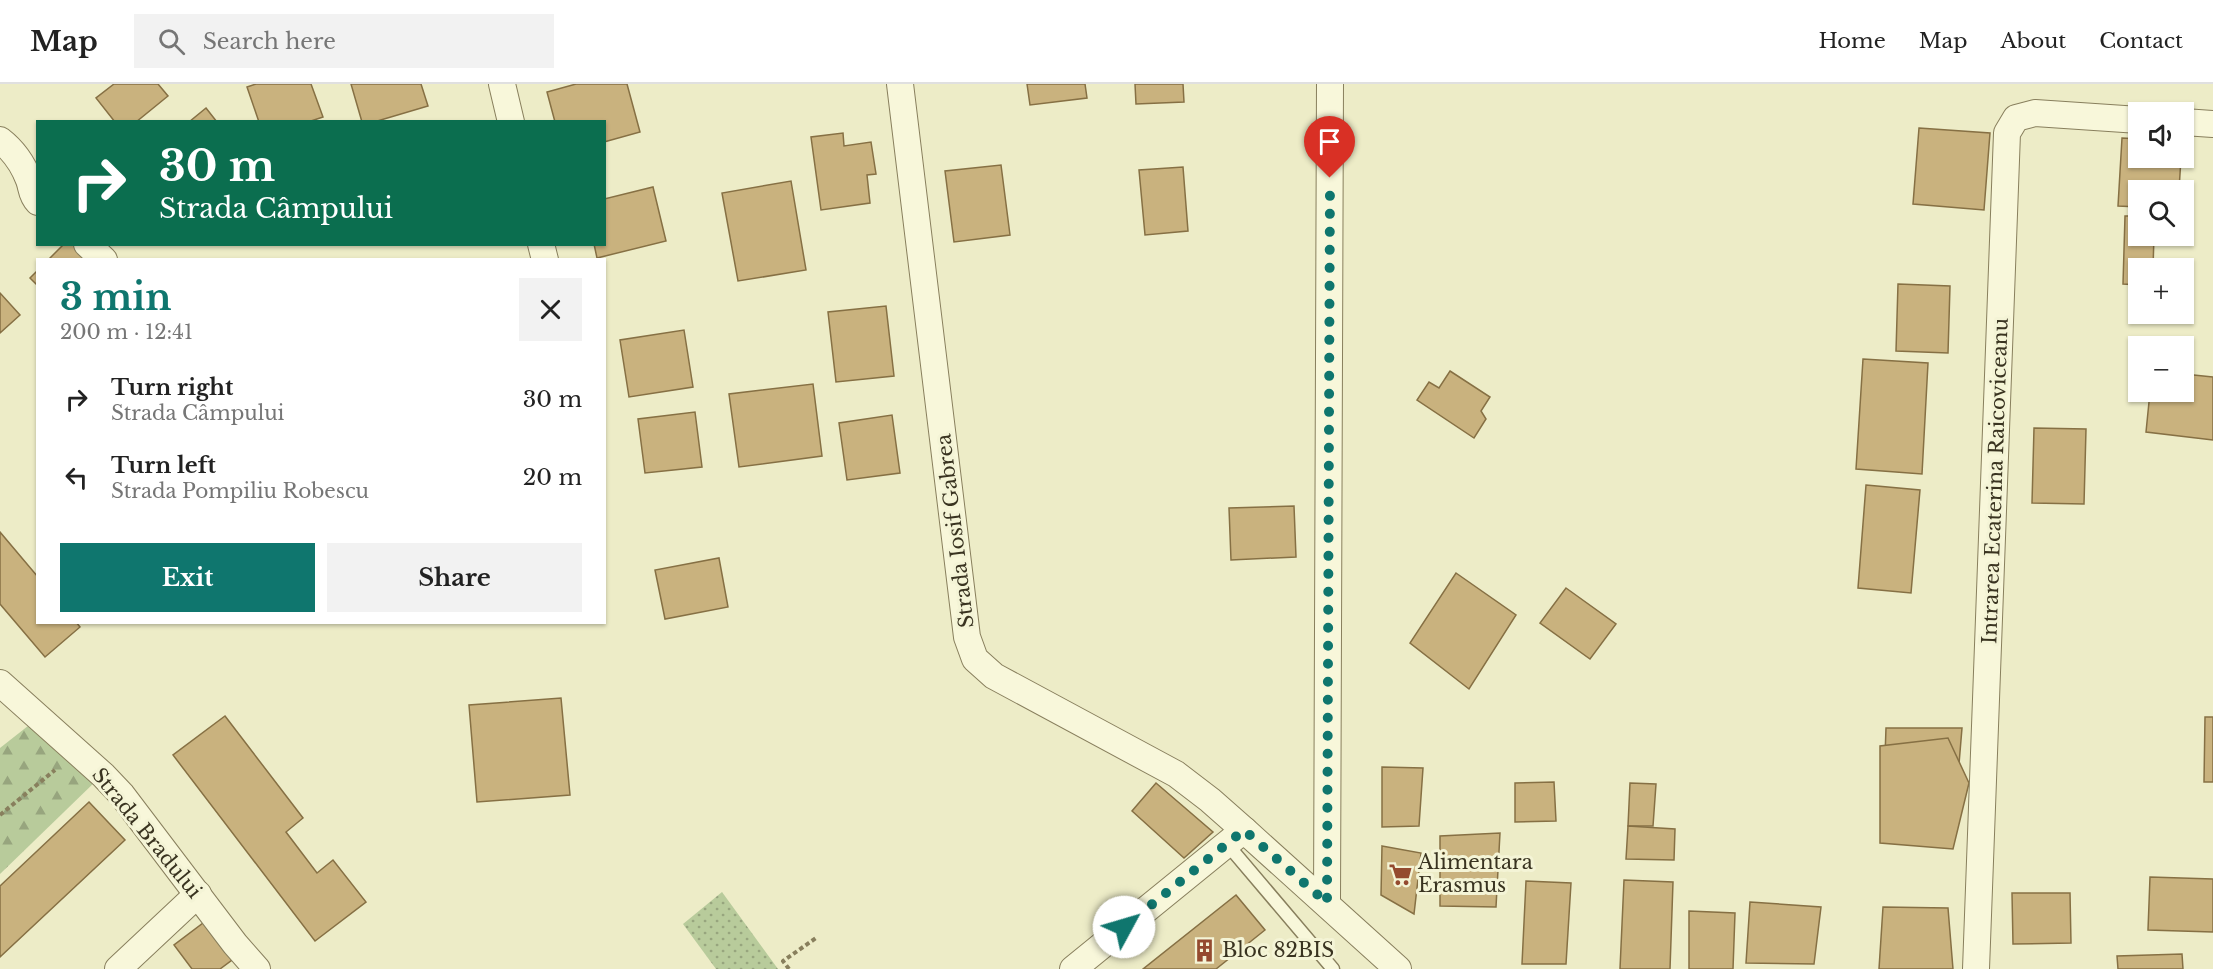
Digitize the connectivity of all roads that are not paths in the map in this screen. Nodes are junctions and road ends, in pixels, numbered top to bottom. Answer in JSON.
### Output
{"nodes":[{"id":1,"x":502,"y":84,"type":"edge"},
{"id":2,"x":900,"y":84,"type":"edge"},
{"id":3,"x":1330,"y":84,"type":"edge"},
{"id":4,"x":2128,"y":119,"type":"edge"},
{"id":5,"x":511,"y":120,"type":"edge"},
{"id":6,"x":2194,"y":123,"type":"edge"},
{"id":7,"x":2213,"y":124,"type":"edge"},
{"id":8,"x":0,"y":140,"type":"edge"},
{"id":9,"x":36,"y":200,"type":"edge"},
{"id":10,"x":89,"y":246,"type":"edge"},
{"id":11,"x":102,"y":258,"type":"edge"},
{"id":12,"x":0,"y":683,"type":"edge"},
{"id":13,"x":1236,"y":837,"type":"junction"},
{"id":14,"x":198,"y":894,"type":"junction"},
{"id":15,"x":1327,"y":903,"type":"junction"},
{"id":16,"x":118,"y":969,"type":"edge"},
{"id":17,"x":257,"y":969,"type":"edge"},
{"id":18,"x":1073,"y":969,"type":"edge"},
{"id":19,"x":1333,"y":969,"type":"edge"},
{"id":20,"x":1398,"y":969,"type":"edge"},
{"id":21,"x":1976,"y":969,"type":"edge"}],
"edges":[{"from":1,"to":5,"type":"street"},
{"from":2,"to":13,"type":"street","name":"Strada Iosif Gabrea"},
{"from":3,"to":15,"type":"street"},
{"from":4,"to":21,"type":"street","name":"Intrarea Ecaterina Raicoviceanu"},
{"from":6,"to":7,"type":"street"},
{"from":8,"to":9,"type":"street"},
{"from":10,"to":11,"type":"street"},
{"from":12,"to":14,"type":"street","name":"Strada Bradului"},
{"from":13,"to":15,"type":"street","name":"Strada Iosif Gabrea"},
{"from":13,"to":18,"type":"street"},
{"from":13,"to":19,"type":"lane"},
{"from":14,"to":16,"type":"street"},
{"from":14,"to":17,"type":"street","name":"Strada Bradului"},
{"from":15,"to":20,"type":"street","name":"Strada Iosif Gabrea"}]}
